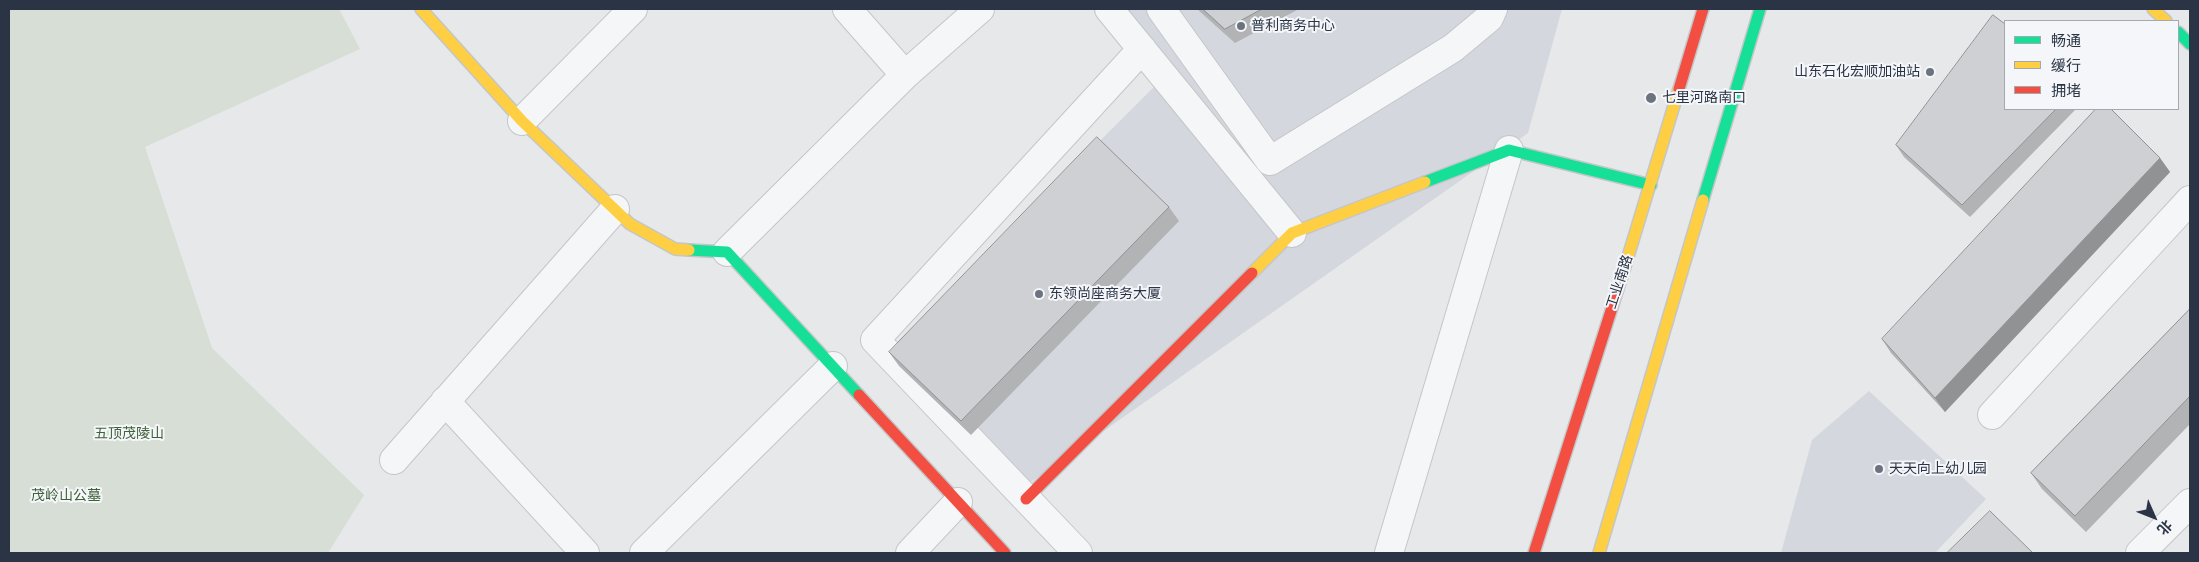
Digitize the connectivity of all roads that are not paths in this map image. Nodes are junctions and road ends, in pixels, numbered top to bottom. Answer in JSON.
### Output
{"nodes":[{"id":1,"x":421,"y":9,"type":"edge"},
{"id":2,"x":633,"y":9,"type":"edge"},
{"id":3,"x":846,"y":9,"type":"edge"},
{"id":4,"x":980,"y":9,"type":"edge"},
{"id":5,"x":1109,"y":9,"type":"edge"},
{"id":6,"x":1161,"y":9,"type":"edge"},
{"id":7,"x":1492,"y":9,"type":"edge"},
{"id":8,"x":1703,"y":9,"type":"edge"},
{"id":9,"x":1760,"y":9,"type":"edge"},
{"id":10,"x":2153,"y":9,"type":"edge"},
{"id":11,"x":2165,"y":20,"type":"edge"},
{"id":12,"x":2179,"y":33,"type":"edge"},
{"id":13,"x":2190,"y":44,"type":"edge"},
{"id":14,"x":1142,"y":49,"type":"junction"},
{"id":15,"x":905,"y":75,"type":"junction"},
{"id":16,"x":522,"y":121,"type":"junction"},
{"id":17,"x":1509,"y":150,"type":"junction"},
{"id":18,"x":1651,"y":185,"type":"junction"},
{"id":19,"x":2190,"y":200,"type":"edge"},
{"id":20,"x":615,"y":209,"type":"junction"},
{"id":21,"x":1292,"y":233,"type":"junction"},
{"id":22,"x":727,"y":252,"type":"junction"},
{"id":23,"x":833,"y":366,"type":"junction"},
{"id":24,"x":446,"y":401,"type":"junction"},
{"id":25,"x":1992,"y":415,"type":"dead end"},
{"id":26,"x":394,"y":460,"type":"dead end"},
{"id":27,"x":1026,"y":499,"type":"junction"},
{"id":28,"x":958,"y":502,"type":"junction"},
{"id":29,"x":2190,"y":503,"type":"edge"},
{"id":30,"x":585,"y":553,"type":"edge"},
{"id":31,"x":644,"y":553,"type":"edge"},
{"id":32,"x":910,"y":553,"type":"edge"},
{"id":33,"x":1005,"y":553,"type":"edge"},
{"id":34,"x":1078,"y":553,"type":"edge"},
{"id":35,"x":1389,"y":553,"type":"edge"},
{"id":36,"x":1534,"y":553,"type":"edge"},
{"id":37,"x":1599,"y":553,"type":"edge"},
{"id":38,"x":2140,"y":553,"type":"edge"}],
"edges":[{"from":1,"to":16,"type":"street"},
{"from":2,"to":16,"type":"street"},
{"from":3,"to":15,"type":"street"},
{"from":4,"to":15,"type":"street"},
{"from":5,"to":14,"type":"street"},
{"from":6,"to":7,"type":"street"},
{"from":8,"to":18,"type":"street","name":"工业南路"},
{"from":9,"to":37,"type":"street"},
{"from":10,"to":11,"type":"street"},
{"from":12,"to":13,"type":"street"},
{"from":14,"to":21,"type":"street"},
{"from":14,"to":27,"type":"street"},
{"from":15,"to":22,"type":"street"},
{"from":16,"to":20,"type":"street"},
{"from":17,"to":18,"type":"street"},
{"from":17,"to":21,"type":"street"},
{"from":17,"to":35,"type":"street"},
{"from":18,"to":36,"type":"street","name":"工业南路"},
{"from":19,"to":25,"type":"street"},
{"from":20,"to":22,"type":"street"},
{"from":20,"to":24,"type":"street"},
{"from":21,"to":27,"type":"street"},
{"from":22,"to":23,"type":"street"},
{"from":23,"to":28,"type":"street"},
{"from":23,"to":31,"type":"street"},
{"from":24,"to":26,"type":"street"},
{"from":24,"to":30,"type":"street"},
{"from":27,"to":34,"type":"street"},
{"from":28,"to":32,"type":"street"},
{"from":28,"to":33,"type":"street"},
{"from":29,"to":38,"type":"street"}]}
